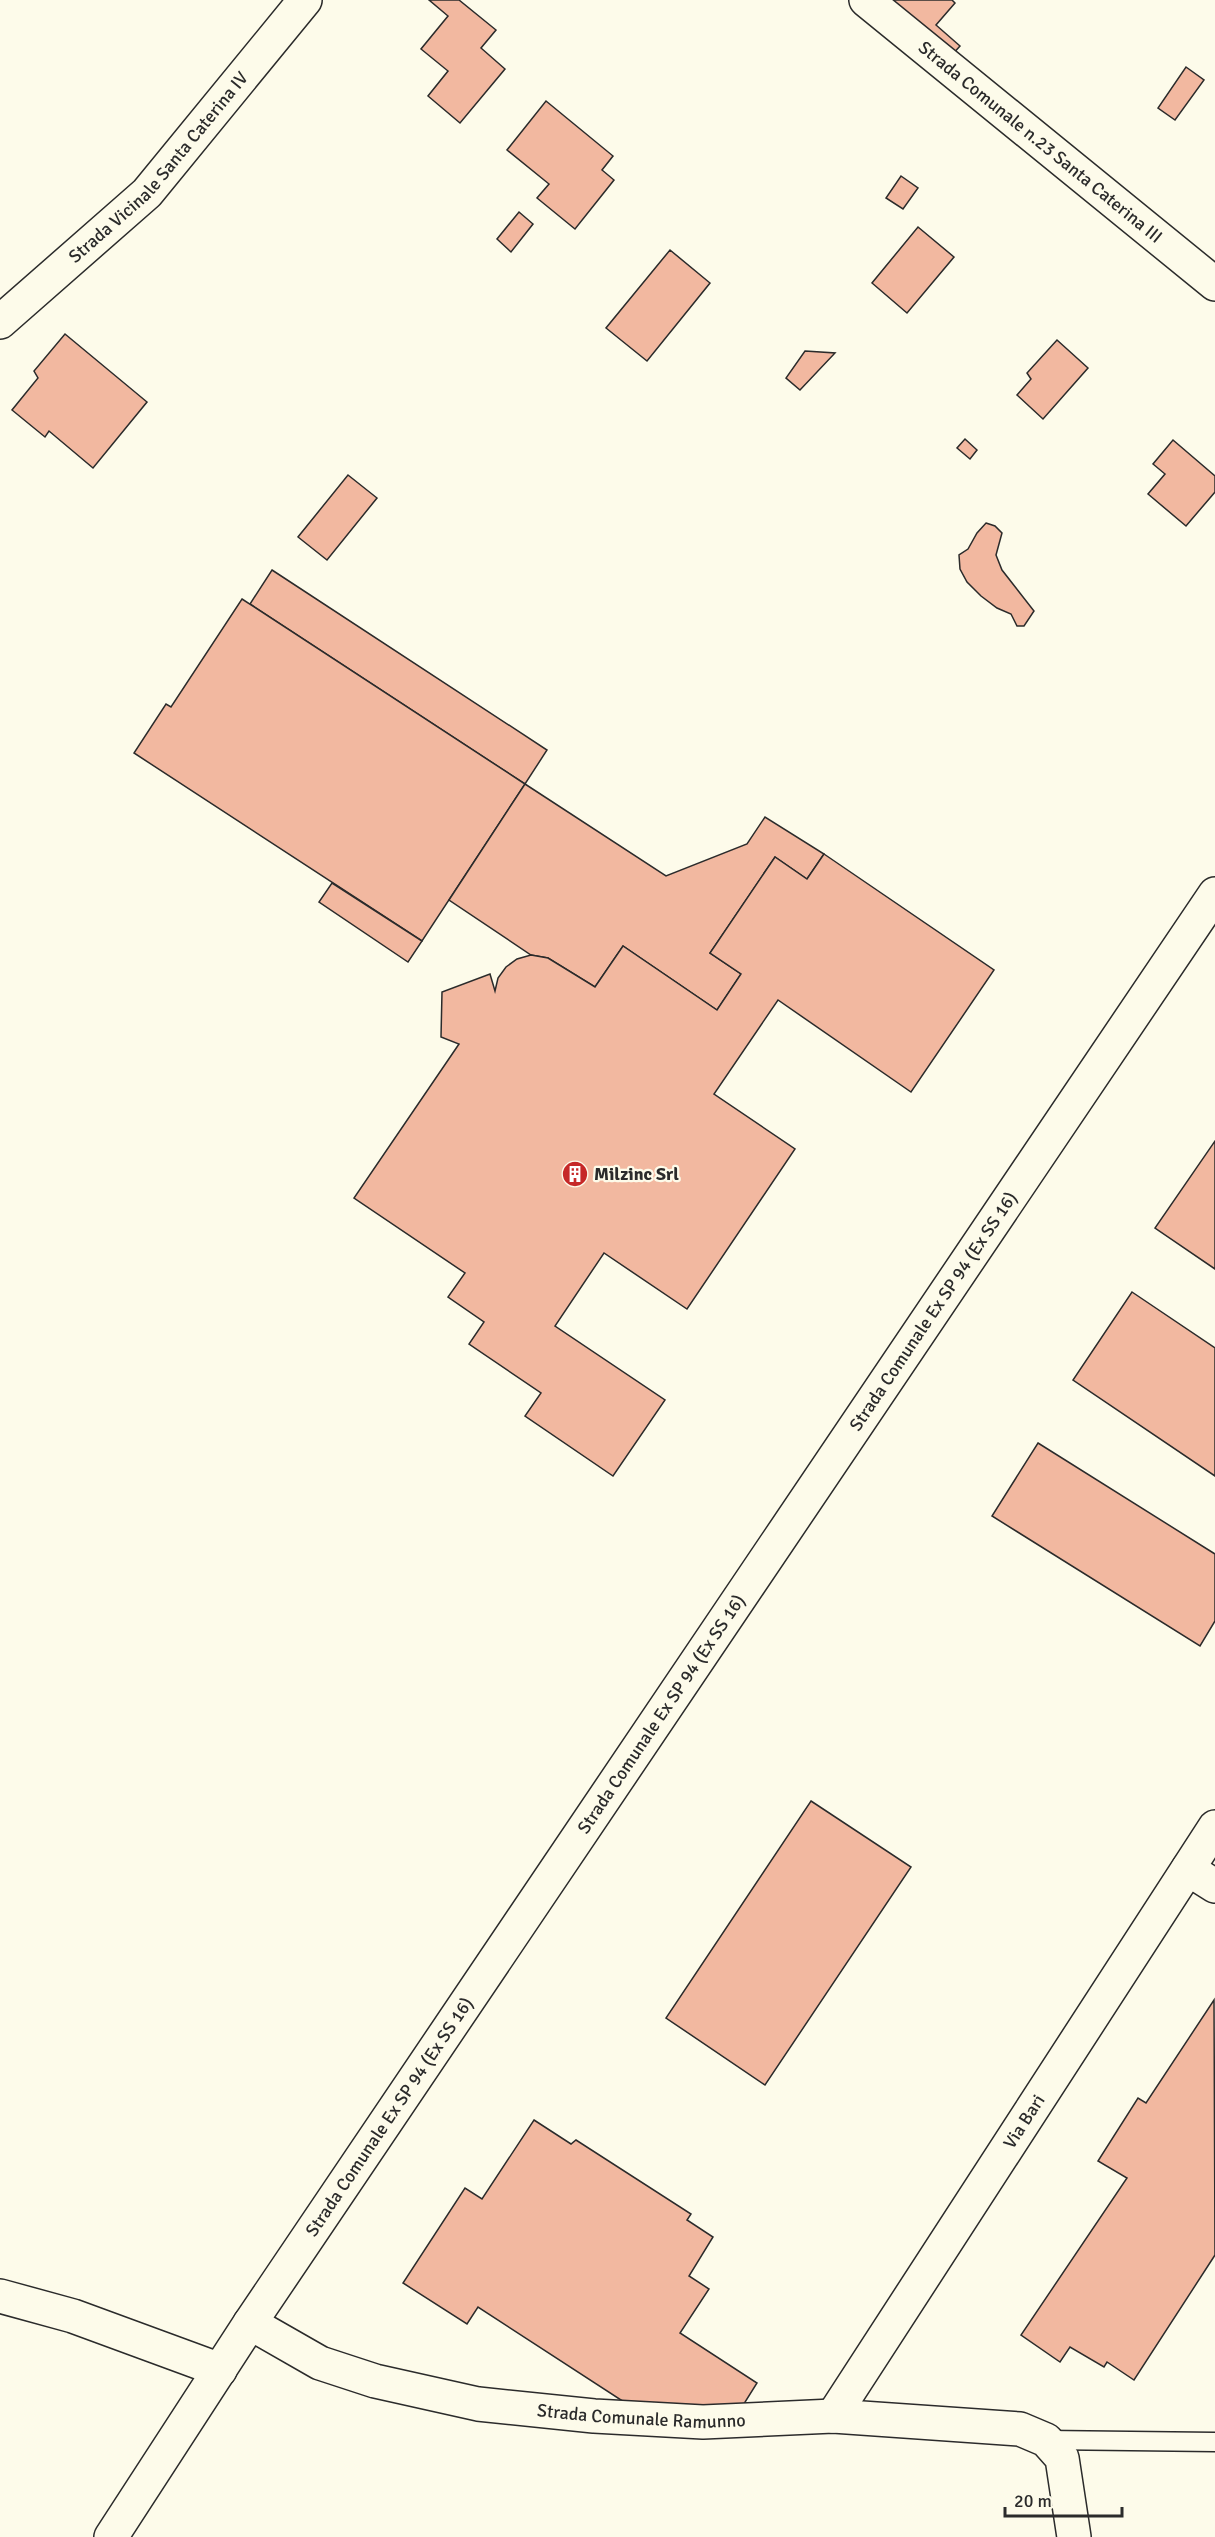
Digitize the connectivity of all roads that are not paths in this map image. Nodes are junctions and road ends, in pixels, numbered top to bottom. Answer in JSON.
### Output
{"nodes":[{"id":1,"x":305,"y":0,"type":"edge"},
{"id":2,"x":866,"y":0,"type":"edge"},
{"id":3,"x":1215,"y":284,"type":"edge"},
{"id":4,"x":0,"y":322,"type":"edge"},
{"id":5,"x":1215,"y":894,"type":"edge"},
{"id":6,"x":1215,"y":1827,"type":"edge"},
{"id":7,"x":1188,"y":1869,"type":"junction"},
{"id":8,"x":1215,"y":1886,"type":"edge"},
{"id":9,"x":0,"y":2296,"type":"edge"},
{"id":10,"x":250,"y":2323,"type":"junction"},
{"id":11,"x":220,"y":2370,"type":"junction"},
{"id":12,"x":833,"y":2416,"type":"junction"},
{"id":13,"x":1046,"y":2439,"type":"junction"},
{"id":14,"x":1215,"y":2442,"type":"edge"},
{"id":15,"x":111,"y":2537,"type":"edge"},
{"id":16,"x":1074,"y":2537,"type":"edge"}],
"edges":[{"from":1,"to":4,"type":"street","name":"Strada Vicinale Santa Caterina IV"},
{"from":2,"to":3,"type":"street","name":"Strada Comunale n.23 Santa Caterina III"},
{"from":5,"to":10,"type":"street","name":"Strada Comunale Ex SP 94 (Ex SS 16)"},
{"from":6,"to":7,"type":"street","name":"Via Bari"},
{"from":7,"to":8,"type":"street"},
{"from":7,"to":12,"type":"street","name":"Via Bari"},
{"from":9,"to":11,"type":"street"},
{"from":10,"to":11,"type":"street","name":"Strada Comunale Ex SP 94 (Ex SS 16)"},
{"from":10,"to":12,"type":"street","name":"Strada Comunale Ramunno"},
{"from":11,"to":15,"type":"street","name":"Strada Comunale Ex SP 94 (Ex SS 16)"},
{"from":12,"to":13,"type":"street","name":"Strada Comunale Ramunno"},
{"from":13,"to":14,"type":"lane"},
{"from":13,"to":16,"type":"street"}]}
